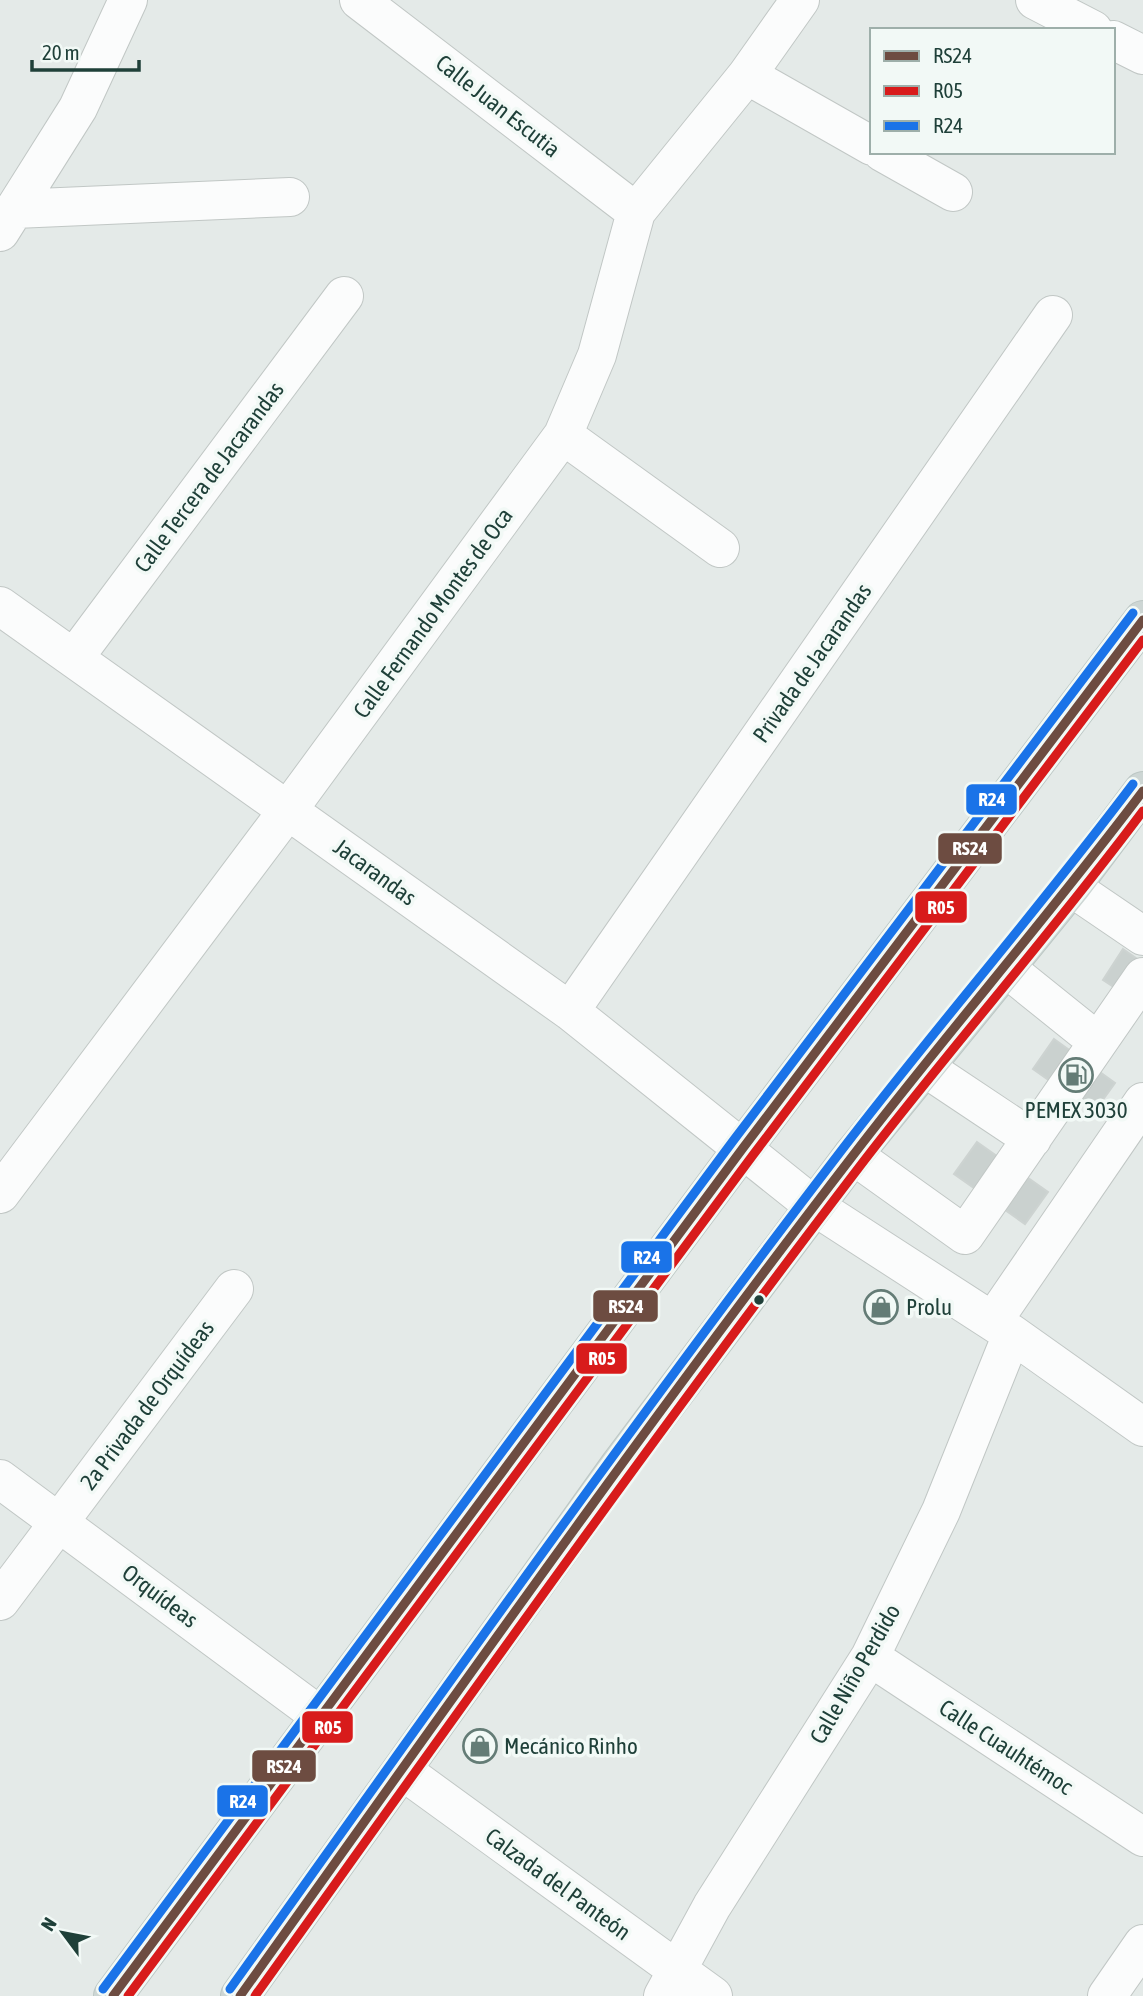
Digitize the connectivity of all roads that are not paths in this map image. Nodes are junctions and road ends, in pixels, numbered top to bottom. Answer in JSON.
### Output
{"nodes":[{"id":1,"x":128,"y":0,"type":"edge"},
{"id":2,"x":360,"y":0,"type":"edge"},
{"id":3,"x":800,"y":0,"type":"edge"},
{"id":4,"x":1035,"y":0,"type":"edge"},
{"id":5,"x":1089,"y":28,"type":"edge"},
{"id":6,"x":1115,"y":41,"type":"edge"},
{"id":7,"x":1143,"y":55,"type":"edge"},
{"id":8,"x":747,"y":75,"type":"junction"},
{"id":9,"x":870,"y":145,"type":"edge"},
{"id":10,"x":886,"y":154,"type":"edge"},
{"id":11,"x":953,"y":192,"type":"dead end"},
{"id":12,"x":289,"y":197,"type":"dead end"},
{"id":13,"x":636,"y":212,"type":"junction"},
{"id":14,"x":7,"y":220,"type":"edge"},
{"id":15,"x":344,"y":296,"type":"dead end"},
{"id":16,"x":1053,"y":315,"type":"dead end"},
{"id":17,"x":563,"y":435,"type":"junction"},
{"id":18,"x":720,"y":548,"type":"dead end"},
{"id":19,"x":0,"y":606,"type":"edge"},
{"id":20,"x":1143,"y":620,"type":"edge"},
{"id":21,"x":74,"y":658,"type":"junction"},
{"id":22,"x":1143,"y":791,"type":"edge"},
{"id":23,"x":288,"y":810,"type":"junction"},
{"id":24,"x":1071,"y":887,"type":"junction"},
{"id":25,"x":1143,"y":936,"type":"edge"},
{"id":26,"x":1006,"y":968,"type":"junction"},
{"id":27,"x":1143,"y":977,"type":"edge"},
{"id":28,"x":570,"y":1011,"type":"junction"},
{"id":29,"x":1098,"y":1042,"type":"junction"},
{"id":30,"x":924,"y":1067,"type":"junction"},
{"id":31,"x":1143,"y":1101,"type":"edge"},
{"id":32,"x":1032,"y":1139,"type":"junction"},
{"id":33,"x":743,"y":1148,"type":"junction"},
{"id":34,"x":853,"y":1156,"type":"junction"},
{"id":35,"x":0,"y":1194,"type":"edge"},
{"id":36,"x":814,"y":1206,"type":"junction"},
{"id":37,"x":965,"y":1235,"type":"junction"},
{"id":38,"x":934,"y":1283,"type":"junction"},
{"id":39,"x":234,"y":1289,"type":"dead end"},
{"id":40,"x":1003,"y":1327,"type":"junction"},
{"id":41,"x":1143,"y":1427,"type":"edge"},
{"id":42,"x":0,"y":1479,"type":"edge"},
{"id":43,"x":60,"y":1521,"type":"junction"},
{"id":44,"x":0,"y":1601,"type":"edge"},
{"id":45,"x":870,"y":1657,"type":"junction"},
{"id":46,"x":320,"y":1716,"type":"junction"},
{"id":47,"x":403,"y":1771,"type":"junction"},
{"id":48,"x":1143,"y":1837,"type":"edge"},
{"id":49,"x":1143,"y":1944,"type":"edge"},
{"id":50,"x":670,"y":1983,"type":"edge"},
{"id":51,"x":113,"y":1996,"type":"edge"},
{"id":52,"x":240,"y":1996,"type":"edge"},
{"id":53,"x":713,"y":1996,"type":"edge"},
{"id":54,"x":1107,"y":1996,"type":"edge"}],
"edges":[{"from":1,"to":14,"type":"street"},
{"from":2,"to":13,"type":"street","name":"Calle Juan Escutia"},
{"from":3,"to":8,"type":"street","name":"Calle Fernando Montes de Oca"},
{"from":4,"to":5,"type":"street"},
{"from":6,"to":7,"type":"street"},
{"from":8,"to":9,"type":"street"},
{"from":8,"to":13,"type":"street","name":"Calle Fernando Montes de Oca"},
{"from":10,"to":11,"type":"street"},
{"from":12,"to":14,"type":"street"},
{"from":13,"to":17,"type":"street","name":"Calle Fernando Montes de Oca"},
{"from":15,"to":21,"type":"street","name":"Calle Tercera de Jacarandas"},
{"from":16,"to":28,"type":"street","name":"Privada de Jacarandas"},
{"from":17,"to":18,"type":"street"},
{"from":17,"to":23,"type":"street","name":"Calle Fernando Montes de Oca"},
{"from":19,"to":21,"type":"street","name":"Jacarandas"},
{"from":20,"to":33,"type":"main road"},
{"from":21,"to":23,"type":"street","name":"Jacarandas"},
{"from":22,"to":24,"type":"main road"},
{"from":23,"to":28,"type":"street","name":"Jacarandas"},
{"from":23,"to":35,"type":"street","name":"Calle Fernando Montes de Oca"},
{"from":24,"to":25,"type":"street"},
{"from":24,"to":26,"type":"main road"},
{"from":26,"to":29,"type":"street"},
{"from":26,"to":30,"type":"main road"},
{"from":27,"to":29,"type":"street"},
{"from":28,"to":33,"type":"street","name":"Jacarandas"},
{"from":29,"to":32,"type":"street"},
{"from":30,"to":32,"type":"street"},
{"from":30,"to":34,"type":"main road"},
{"from":31,"to":40,"type":"street","name":"Calle Niño Perdido"},
{"from":32,"to":37,"type":"street"},
{"from":33,"to":36,"type":"street","name":"Jacarandas"},
{"from":33,"to":46,"type":"main road"},
{"from":34,"to":36,"type":"main road"},
{"from":34,"to":37,"type":"street"},
{"from":36,"to":38,"type":"street","name":"Jacarandas"},
{"from":36,"to":47,"type":"main road"},
{"from":37,"to":38,"type":"street"},
{"from":38,"to":40,"type":"street","name":"Jacarandas"},
{"from":39,"to":43,"type":"street","name":"2a Privada de Orquídeas"},
{"from":40,"to":41,"type":"street","name":"Jacarandas"},
{"from":40,"to":45,"type":"street","name":"Calle Niño Perdido"},
{"from":42,"to":43,"type":"street","name":"Orquídeas"},
{"from":43,"to":44,"type":"street","name":"2a Privada de Orquídeas"},
{"from":43,"to":46,"type":"street","name":"Orquídeas"},
{"from":45,"to":48,"type":"street","name":"Calle Cuauhtémoc"},
{"from":45,"to":50,"type":"street","name":"Calle Niño Perdido"},
{"from":46,"to":51,"type":"main road"},
{"from":47,"to":50,"type":"street","name":"Calzada del Panteón"},
{"from":47,"to":52,"type":"main road"},
{"from":49,"to":54,"type":"street"},
{"from":50,"to":53,"type":"street","name":"Calzada del Panteón"}]}
